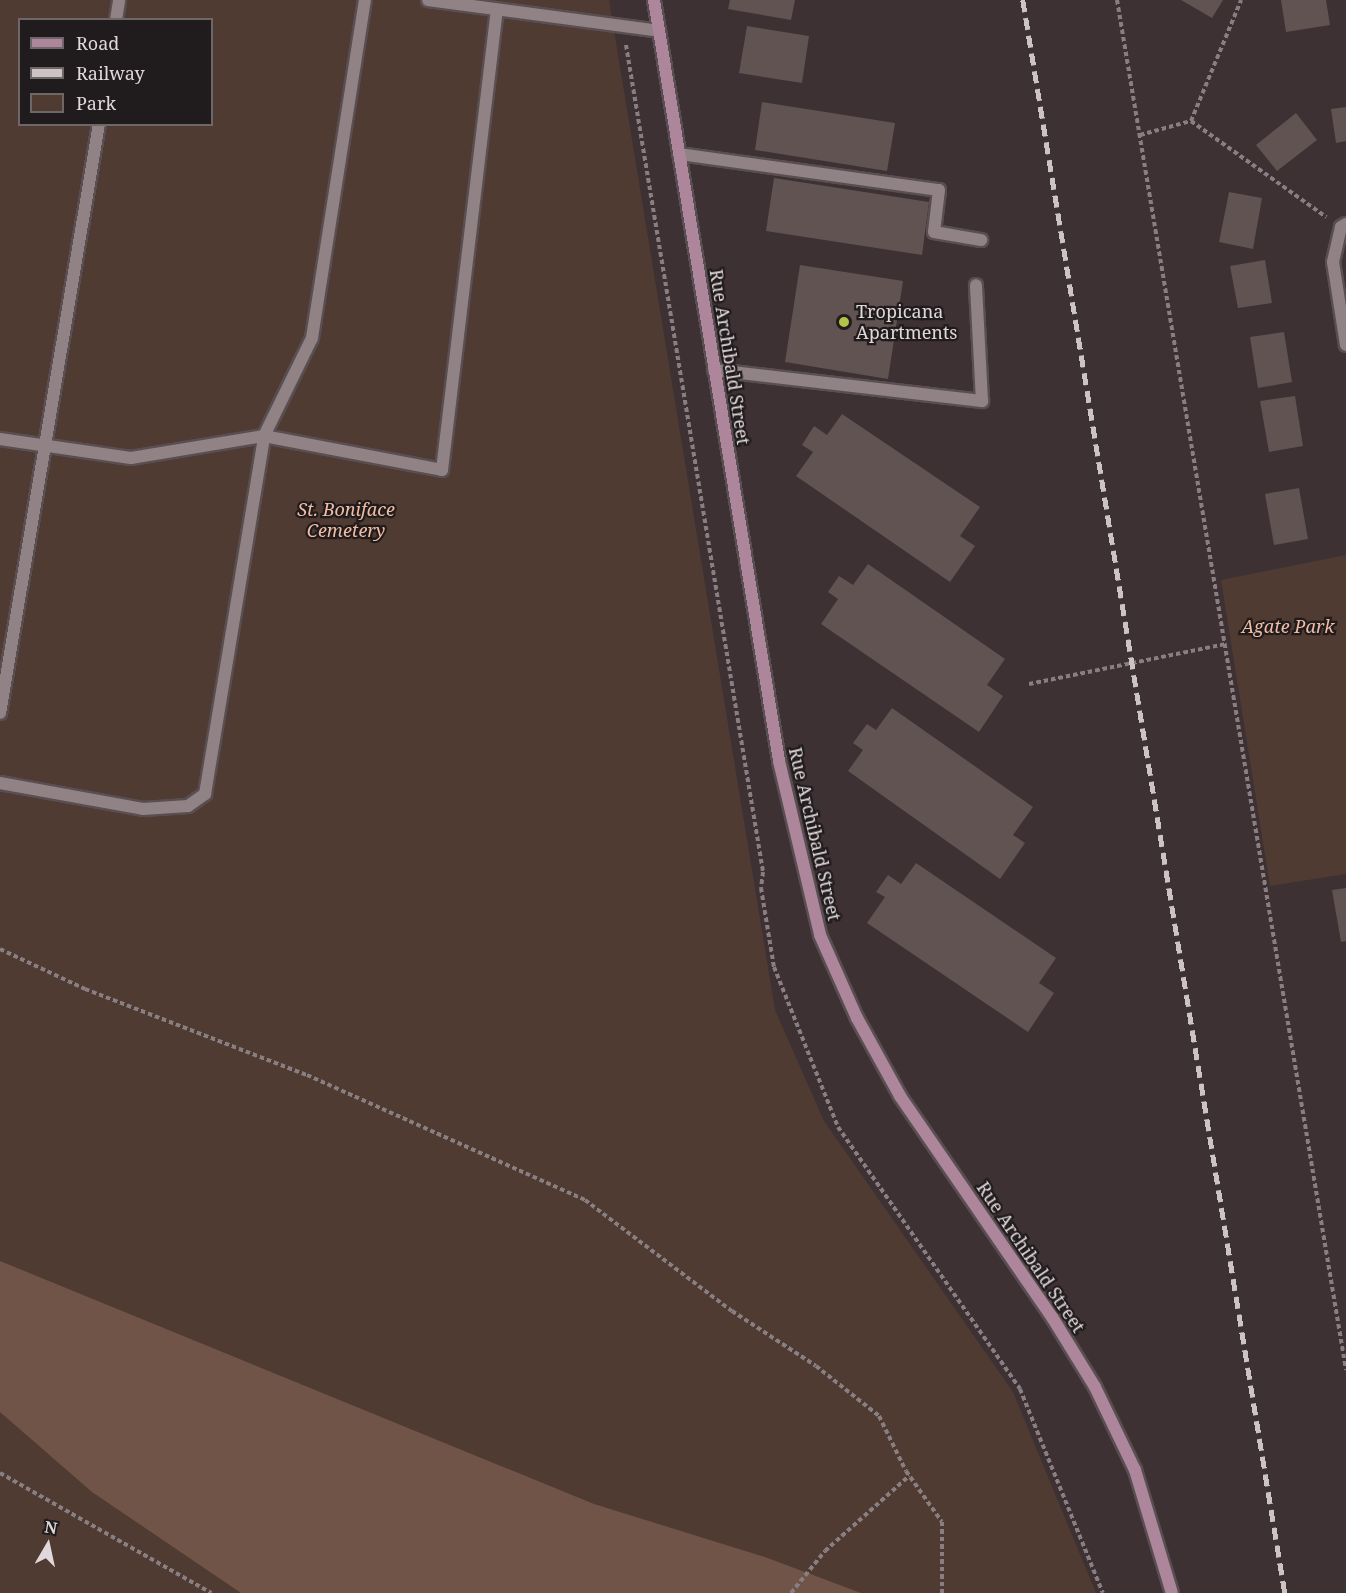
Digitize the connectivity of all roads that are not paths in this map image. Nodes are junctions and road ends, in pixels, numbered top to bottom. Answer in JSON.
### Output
{"nodes":[{"id":1,"x":119,"y":0,"type":"edge"},
{"id":2,"x":365,"y":0,"type":"edge"},
{"id":3,"x":428,"y":0,"type":"edge"},
{"id":4,"x":654,"y":0,"type":"edge"},
{"id":5,"x":497,"y":11,"type":"junction"},
{"id":6,"x":116,"y":18,"type":"edge"},
{"id":7,"x":659,"y":31,"type":"junction"},
{"id":8,"x":99,"y":126,"type":"edge"},
{"id":9,"x":679,"y":154,"type":"junction"},
{"id":10,"x":1343,"y":226,"type":"edge"},
{"id":11,"x":981,"y":240,"type":"dead end"},
{"id":12,"x":976,"y":285,"type":"dead end"},
{"id":13,"x":1346,"y":345,"type":"edge"},
{"id":14,"x":714,"y":370,"type":"junction"},
{"id":15,"x":264,"y":436,"type":"junction"},
{"id":16,"x":0,"y":438,"type":"edge"},
{"id":17,"x":48,"y":446,"type":"junction"},
{"id":18,"x":0,"y":713,"type":"edge"},
{"id":19,"x":0,"y":783,"type":"edge"},
{"id":20,"x":1172,"y":1593,"type":"edge"}],
"edges":[{"from":1,"to":6,"type":"street"},
{"from":2,"to":15,"type":"street"},
{"from":3,"to":5,"type":"street"},
{"from":4,"to":7,"type":"main road","name":"Rue Archibald Street"},
{"from":5,"to":7,"type":"street"},
{"from":5,"to":15,"type":"street"},
{"from":7,"to":9,"type":"main road","name":"Rue Archibald Street"},
{"from":8,"to":17,"type":"street"},
{"from":9,"to":11,"type":"street"},
{"from":9,"to":14,"type":"main road","name":"Rue Archibald Street"},
{"from":10,"to":13,"type":"street"},
{"from":12,"to":14,"type":"street"},
{"from":14,"to":20,"type":"main road","name":"Rue Archibald Street"},
{"from":15,"to":17,"type":"street"},
{"from":15,"to":19,"type":"street"},
{"from":16,"to":17,"type":"street"},
{"from":17,"to":18,"type":"street"}]}
